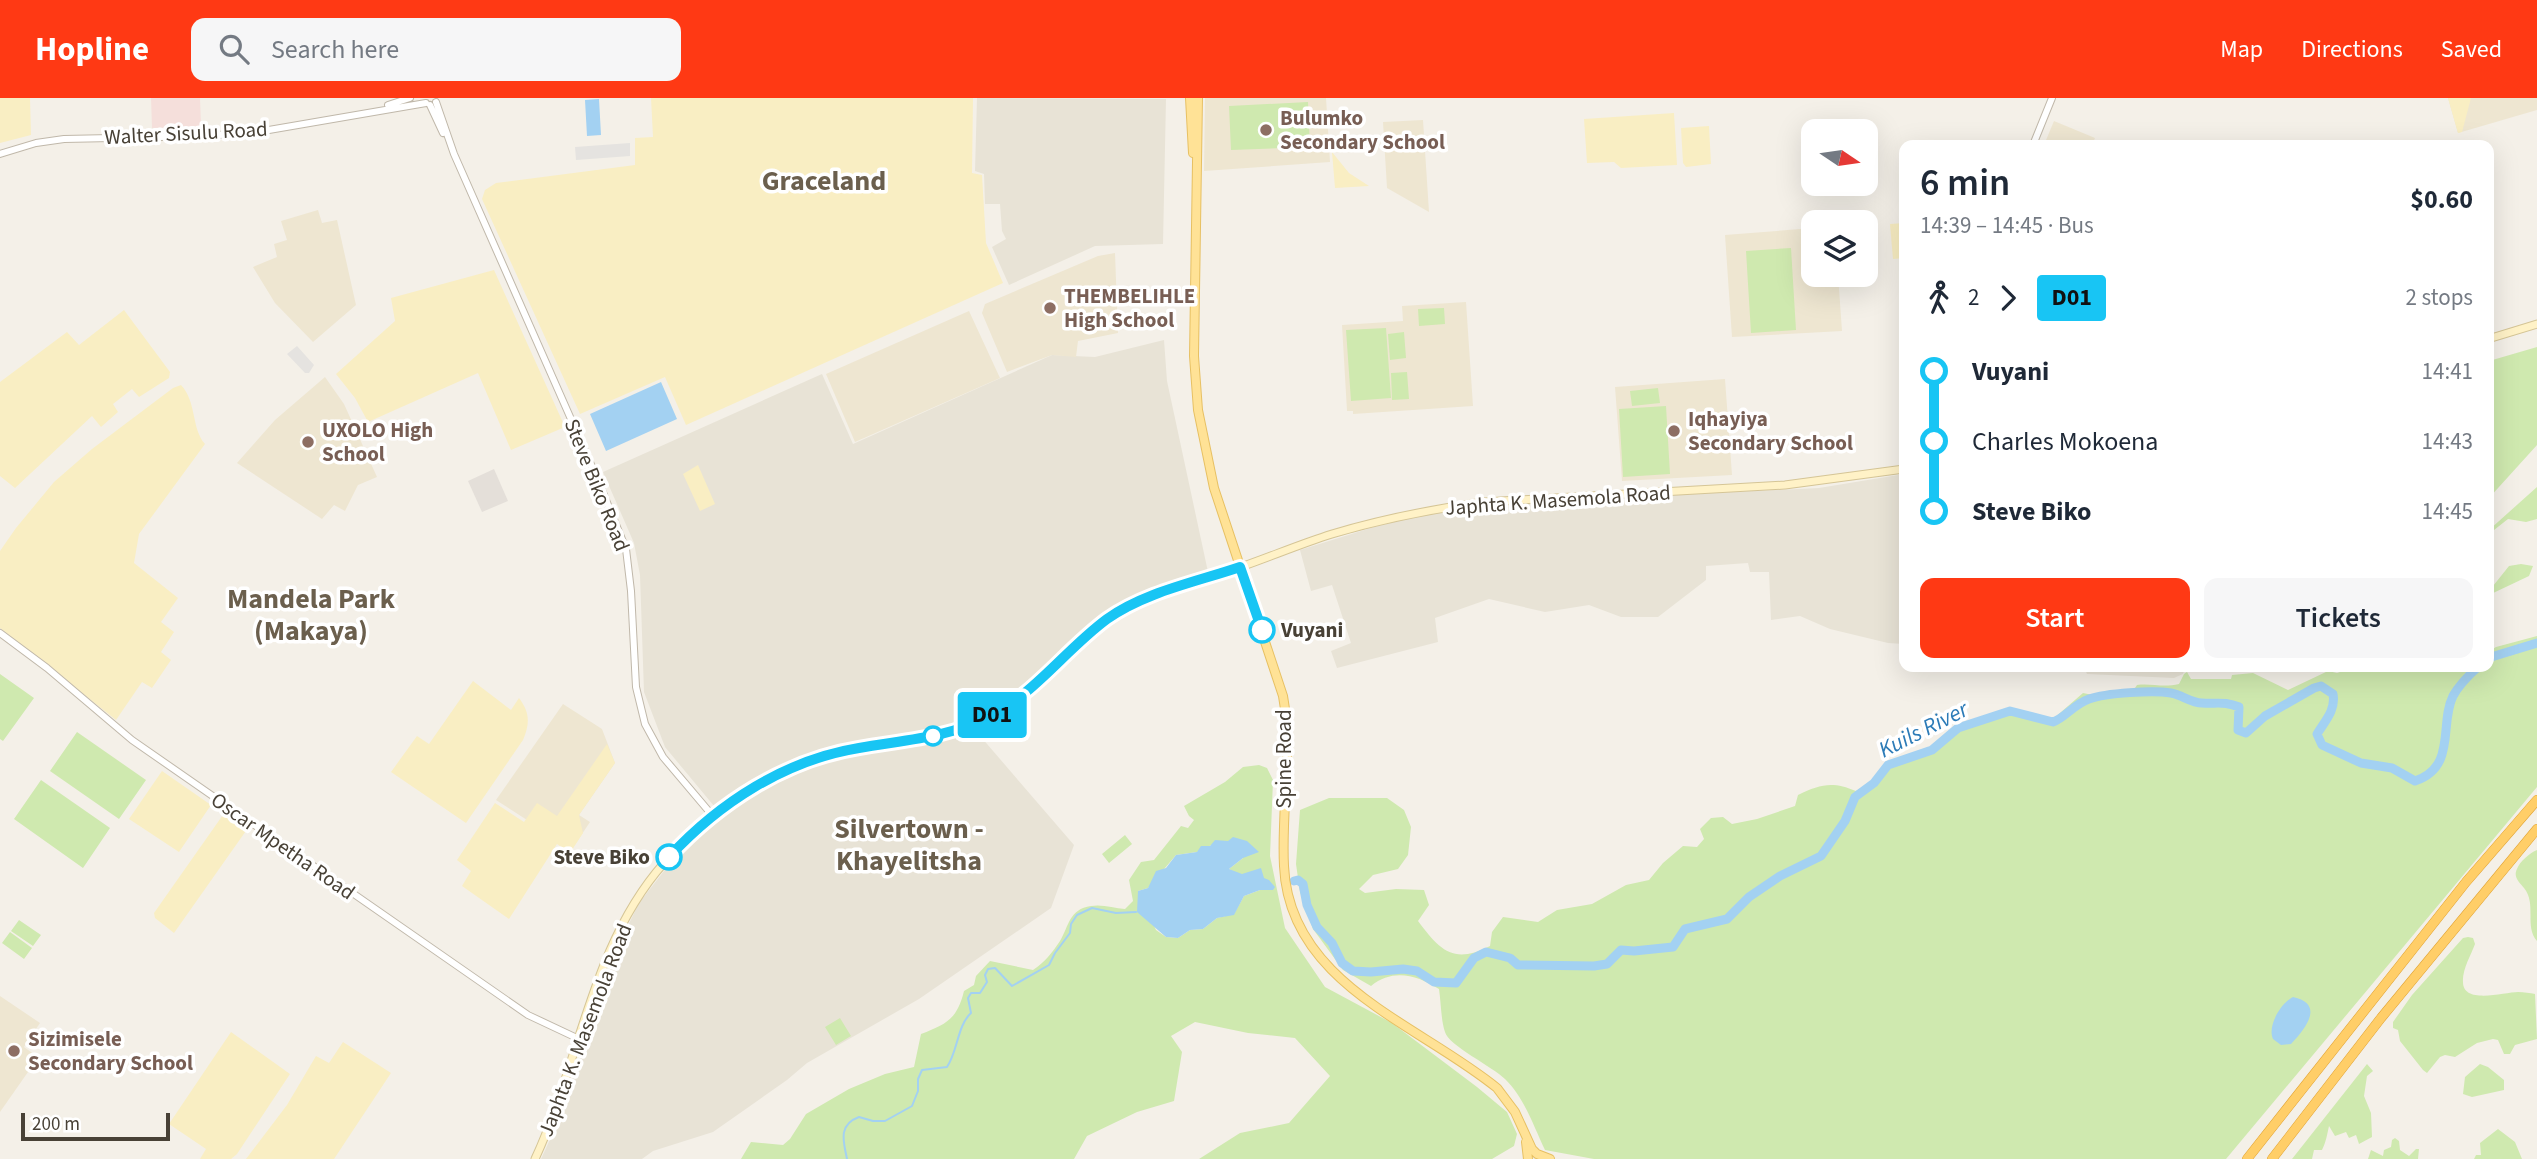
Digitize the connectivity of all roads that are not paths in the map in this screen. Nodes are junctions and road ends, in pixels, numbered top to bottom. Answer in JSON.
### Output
{"nodes":[{"id":1,"x":410,"y":98,"type":"edge"},
{"id":2,"x":1190,"y":98,"type":"edge"},
{"id":3,"x":1198,"y":98,"type":"edge"},
{"id":4,"x":2052,"y":98,"type":"edge"},
{"id":5,"x":433,"y":101,"type":"edge"},
{"id":6,"x":373,"y":111,"type":"junction"},
{"id":7,"x":2035,"y":140,"type":"edge"},
{"id":8,"x":0,"y":154,"type":"edge"},
{"id":9,"x":1196,"y":202,"type":"junction"},
{"id":10,"x":2537,"y":324,"type":"edge"},
{"id":11,"x":2494,"y":337,"type":"edge"},
{"id":12,"x":1899,"y":470,"type":"edge"},
{"id":13,"x":1240,"y":567,"type":"junction"},
{"id":14,"x":0,"y":633,"type":"edge"},
{"id":15,"x":2537,"y":800,"type":"edge"},
{"id":16,"x":712,"y":815,"type":"junction"},
{"id":17,"x":2537,"y":829,"type":"edge"},
{"id":18,"x":579,"y":1039,"type":"junction"},
{"id":19,"x":1533,"y":1156,"type":"edge"},
{"id":20,"x":535,"y":1159,"type":"edge"},
{"id":21,"x":1550,"y":1159,"type":"edge"},
{"id":22,"x":2247,"y":1159,"type":"edge"},
{"id":23,"x":2272,"y":1159,"type":"edge"}],
"edges":[{"from":1,"to":6,"type":"street","name":"Walter Sisulu Road"},
{"from":2,"to":9,"type":"main road","name":"Spine Road"},
{"from":3,"to":9,"type":"main road","name":"Spine Road"},
{"from":4,"to":7,"type":"street"},
{"from":5,"to":6,"type":"street","name":"Walter Sisulu Road"},
{"from":5,"to":16,"type":"street","name":"Steve Biko Road"},
{"from":6,"to":8,"type":"street","name":"Walter Sisulu Road"},
{"from":9,"to":13,"type":"main road","name":"Spine Road"},
{"from":10,"to":11,"type":"main road"},
{"from":12,"to":13,"type":"main road","name":"Japhta K. Masemola Road"},
{"from":13,"to":16,"type":"main road","name":"Japhta K. Masemola Road"},
{"from":13,"to":19,"type":"main road","name":"Spine Road"},
{"from":14,"to":18,"type":"street","name":"Oscar Mpetha Road"},
{"from":15,"to":22,"type":"highway"},
{"from":16,"to":18,"type":"main road","name":"Japhta K. Masemola Road"},
{"from":17,"to":23,"type":"highway"},
{"from":18,"to":20,"type":"main road","name":"Japhta K. Masemola Road"},
{"from":19,"to":21,"type":"main road","name":"Spine Road"}]}
